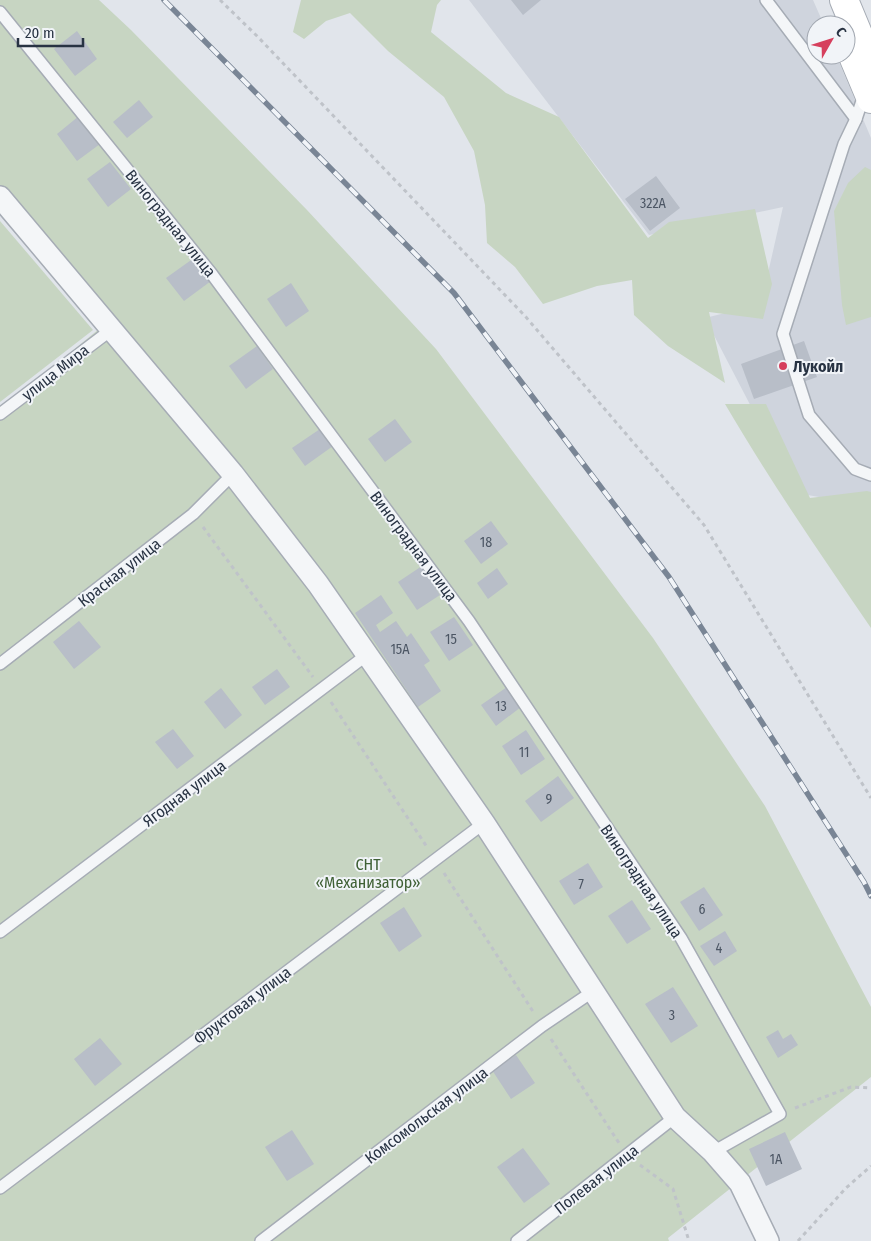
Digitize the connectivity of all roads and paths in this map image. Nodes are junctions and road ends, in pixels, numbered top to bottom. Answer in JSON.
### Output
{"nodes":[{"id":1,"x":220,"y":0,"type":"edge"},
{"id":2,"x":766,"y":0,"type":"edge"},
{"id":3,"x":830,"y":0,"type":"edge"},
{"id":4,"x":844,"y":0,"type":"edge"},
{"id":5,"x":0,"y":12,"type":"edge"},
{"id":6,"x":836,"y":15,"type":"edge"},
{"id":7,"x":856,"y":65,"type":"edge"},
{"id":8,"x":866,"y":93,"type":"edge"},
{"id":9,"x":0,"y":198,"type":"edge"},
{"id":10,"x":111,"y":330,"type":"junction"},
{"id":11,"x":0,"y":414,"type":"edge"},
{"id":12,"x":233,"y":474,"type":"junction"},
{"id":13,"x":871,"y":475,"type":"edge"},
{"id":14,"x":193,"y":514,"type":"junction"},
{"id":15,"x":368,"y":654,"type":"junction"},
{"id":16,"x":0,"y":664,"type":"edge"},
{"id":17,"x":322,"y":688,"type":"junction"},
{"id":18,"x":871,"y":798,"type":"edge"},
{"id":19,"x":484,"y":823,"type":"junction"},
{"id":20,"x":436,"y":860,"type":"junction"},
{"id":21,"x":0,"y":932,"type":"edge"},
{"id":22,"x":592,"y":992,"type":"junction"},
{"id":23,"x":542,"y":1026,"type":"junction"},
{"id":24,"x":871,"y":1088,"type":"edge"},
{"id":25,"x":780,"y":1114,"type":"junction"},
{"id":26,"x":675,"y":1117,"type":"junction"},
{"id":27,"x":714,"y":1152,"type":"junction"},
{"id":28,"x":626,"y":1155,"type":"junction"},
{"id":29,"x":871,"y":1166,"type":"edge"},
{"id":30,"x":0,"y":1188,"type":"edge"},
{"id":31,"x":261,"y":1241,"type":"edge"},
{"id":32,"x":517,"y":1241,"type":"edge"},
{"id":33,"x":689,"y":1241,"type":"edge"},
{"id":34,"x":768,"y":1241,"type":"edge"},
{"id":35,"x":798,"y":1241,"type":"edge"}],
"edges":[{"from":1,"to":18,"type":"path"},
{"from":2,"to":8,"type":"lane"},
{"from":3,"to":6,"type":"main road"},
{"from":4,"to":8,"type":"main road"},
{"from":5,"to":25,"type":"lane","name":"Виноградная улица"},
{"from":7,"to":8,"type":"main road"},
{"from":8,"to":13,"type":"lane"},
{"from":9,"to":10,"type":"street"},
{"from":10,"to":11,"type":"lane","name":"улица Мира"},
{"from":10,"to":12,"type":"street"},
{"from":12,"to":14,"type":"lane","name":"Красная улица"},
{"from":12,"to":15,"type":"street"},
{"from":14,"to":16,"type":"lane","name":"Красная улица"},
{"from":14,"to":17,"type":"path"},
{"from":15,"to":17,"type":"lane","name":"Ягодная улица"},
{"from":15,"to":19,"type":"street"},
{"from":17,"to":20,"type":"path"},
{"from":17,"to":21,"type":"lane","name":"Ягодная улица"},
{"from":19,"to":20,"type":"lane","name":"Фруктовая улица"},
{"from":19,"to":22,"type":"street"},
{"from":20,"to":23,"type":"path"},
{"from":20,"to":30,"type":"lane","name":"Фруктовая улица"},
{"from":22,"to":23,"type":"lane","name":"Комсомольская улица"},
{"from":22,"to":26,"type":"street"},
{"from":23,"to":28,"type":"path"},
{"from":23,"to":31,"type":"lane","name":"Комсомольская улица"},
{"from":24,"to":25,"type":"path"},
{"from":25,"to":27,"type":"lane"},
{"from":26,"to":27,"type":"street"},
{"from":26,"to":28,"type":"lane","name":"Полевая улица"},
{"from":27,"to":34,"type":"street"},
{"from":28,"to":32,"type":"lane","name":"Полевая улица"},
{"from":28,"to":33,"type":"path"},
{"from":29,"to":35,"type":"path"}]}
